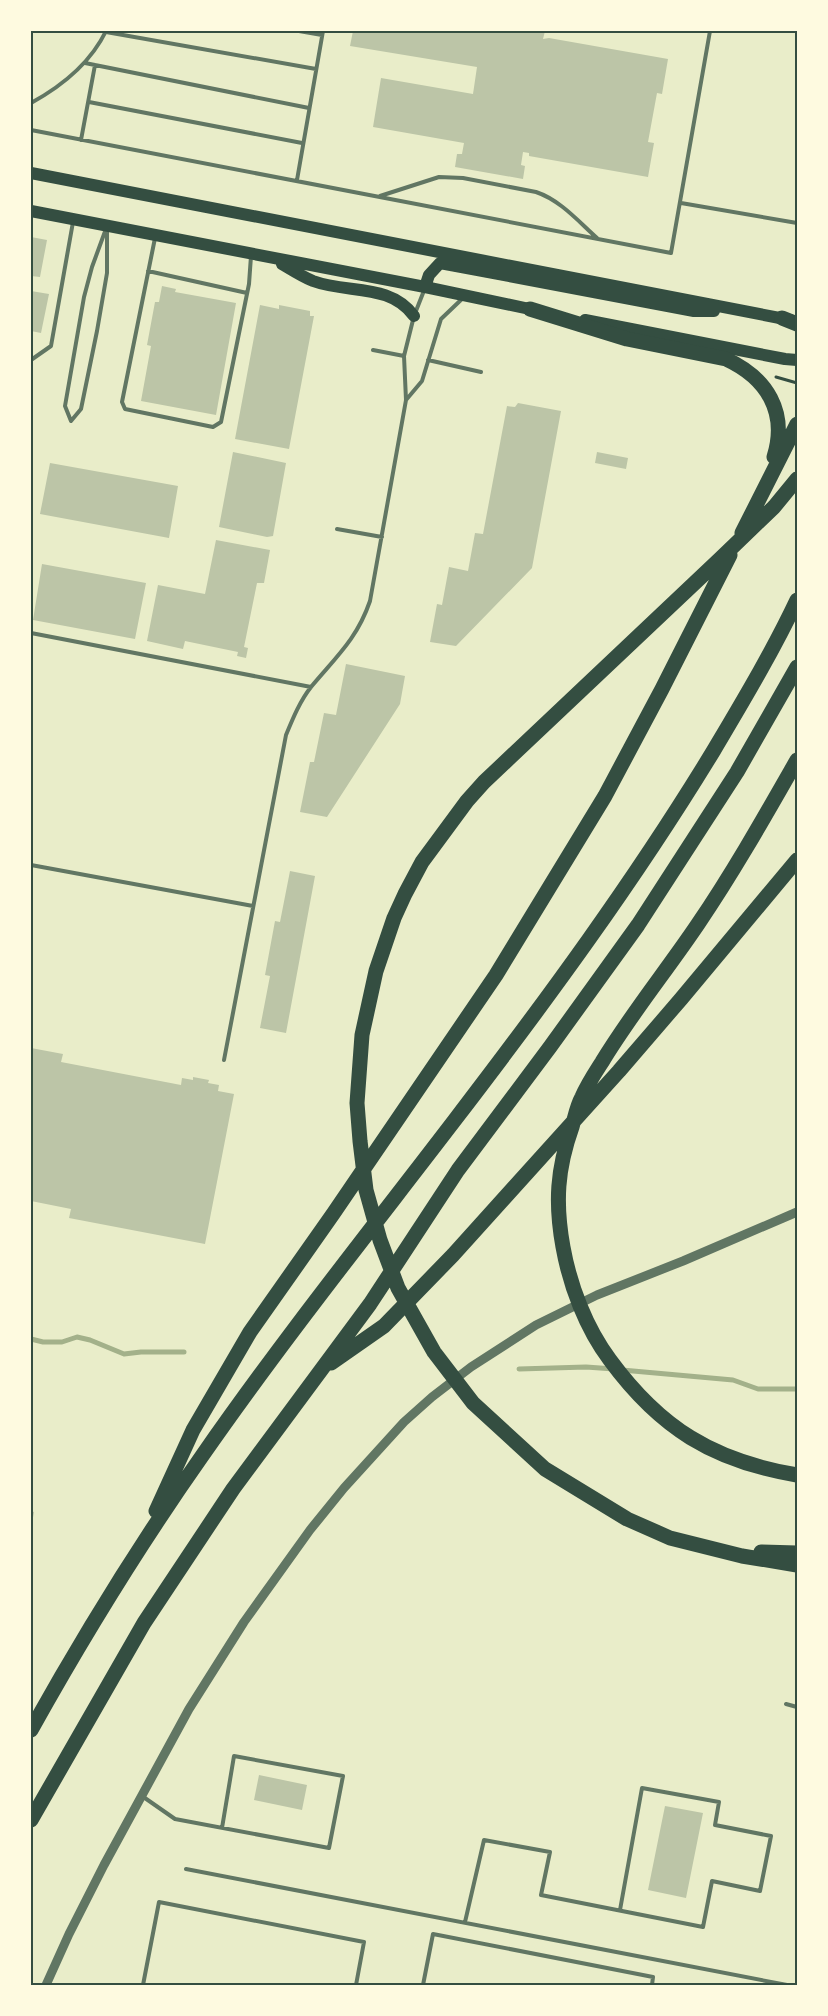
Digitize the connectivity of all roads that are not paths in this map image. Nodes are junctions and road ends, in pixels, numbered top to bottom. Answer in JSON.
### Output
{"nodes":[{"id":1,"x":300,"y":31,"type":"edge"},
{"id":2,"x":710,"y":31,"type":"edge"},
{"id":3,"x":106,"y":32,"type":"edge"},
{"id":4,"x":322,"y":33,"type":"edge"},
{"id":5,"x":85,"y":63,"type":"junction"},
{"id":6,"x":94,"y":65,"type":"junction"},
{"id":7,"x":316,"y":69,"type":"junction"},
{"id":8,"x":31,"y":102,"type":"edge"},
{"id":9,"x":89,"y":102,"type":"junction"},
{"id":10,"x":309,"y":108,"type":"junction"},
{"id":11,"x":31,"y":130,"type":"edge"},
{"id":12,"x":81,"y":140,"type":"junction"},
{"id":13,"x":302,"y":143,"type":"junction"},
{"id":14,"x":31,"y":173,"type":"edge"},
{"id":15,"x":297,"y":180,"type":"junction"},
{"id":16,"x":378,"y":197,"type":"junction"},
{"id":17,"x":681,"y":202,"type":"junction"},
{"id":18,"x":31,"y":211,"type":"edge"},
{"id":19,"x":74,"y":220,"type":"junction"},
{"id":20,"x":797,"y":223,"type":"edge"},
{"id":21,"x":108,"y":226,"type":"junction"},
{"id":22,"x":155,"y":236,"type":"junction"},
{"id":23,"x":597,"y":238,"type":"junction"},
{"id":24,"x":252,"y":255,"type":"junction"},
{"id":25,"x":271,"y":258,"type":"junction"},
{"id":26,"x":148,"y":271,"type":"junction"},
{"id":27,"x":425,"y":287,"type":"junction"},
{"id":28,"x":247,"y":293,"type":"junction"},
{"id":29,"x":464,"y":296,"type":"junction"},
{"id":30,"x":530,"y":309,"type":"junction"},
{"id":31,"x":744,"y":311,"type":"junction"},
{"id":32,"x":414,"y":316,"type":"junction"},
{"id":33,"x":792,"y":321,"type":"edge"},
{"id":34,"x":372,"y":350,"type":"dead end"},
{"id":35,"x":404,"y":356,"type":"junction"},
{"id":36,"x":791,"y":359,"type":"edge"},
{"id":37,"x":31,"y":360,"type":"edge"},
{"id":38,"x":428,"y":360,"type":"junction"},
{"id":39,"x":481,"y":372,"type":"dead end"},
{"id":40,"x":406,"y":400,"type":"junction"},
{"id":41,"x":797,"y":424,"type":"edge"},
{"id":42,"x":797,"y":479,"type":"edge"},
{"id":43,"x":766,"y":485,"type":"junction"},
{"id":44,"x":337,"y":529,"type":"dead end"},
{"id":45,"x":382,"y":536,"type":"junction"},
{"id":46,"x":797,"y":600,"type":"edge"},
{"id":47,"x":31,"y":633,"type":"edge"},
{"id":48,"x":797,"y":667,"type":"edge"},
{"id":49,"x":311,"y":687,"type":"junction"},
{"id":50,"x":797,"y":760,"type":"edge"},
{"id":51,"x":797,"y":860,"type":"edge"},
{"id":52,"x":31,"y":865,"type":"edge"},
{"id":53,"x":253,"y":906,"type":"junction"},
{"id":54,"x":224,"y":1060,"type":"dead end"},
{"id":55,"x":797,"y":1212,"type":"edge"},
{"id":56,"x":322,"y":1370,"type":"junction"},
{"id":57,"x":797,"y":1476,"type":"edge"},
{"id":58,"x":722,"y":1551,"type":"junction"},
{"id":59,"x":136,"y":1553,"type":"junction"},
{"id":60,"x":797,"y":1553,"type":"edge"},
{"id":61,"x":797,"y":1565,"type":"edge"},
{"id":62,"x":786,"y":1704,"type":"dead end"},
{"id":63,"x":797,"y":1707,"type":"edge"},
{"id":64,"x":31,"y":1730,"type":"edge"},
{"id":65,"x":142,"y":1796,"type":"junction"},
{"id":66,"x":31,"y":1820,"type":"edge"},
{"id":67,"x":222,"y":1828,"type":"junction"},
{"id":68,"x":186,"y":1869,"type":"dead end"},
{"id":69,"x":620,"y":1910,"type":"junction"},
{"id":70,"x":465,"y":1922,"type":"junction"},
{"id":71,"x":46,"y":1985,"type":"edge"},
{"id":72,"x":143,"y":1985,"type":"edge"},
{"id":73,"x":356,"y":1985,"type":"edge"},
{"id":74,"x":423,"y":1985,"type":"edge"},
{"id":75,"x":652,"y":1985,"type":"edge"},
{"id":76,"x":787,"y":1985,"type":"edge"}],
"edges":[{"from":1,"to":4,"type":"lane"},
{"from":2,"to":17,"type":"lane"},
{"from":3,"to":5,"type":"lane"},
{"from":3,"to":7,"type":"lane"},
{"from":4,"to":7,"type":"lane"},
{"from":5,"to":6,"type":"lane"},
{"from":5,"to":8,"type":"lane"},
{"from":6,"to":9,"type":"lane"},
{"from":6,"to":10,"type":"lane"},
{"from":7,"to":10,"type":"lane"},
{"from":9,"to":12,"type":"lane"},
{"from":9,"to":13,"type":"lane"},
{"from":10,"to":13,"type":"lane"},
{"from":11,"to":12,"type":"lane"},
{"from":12,"to":15,"type":"lane"},
{"from":13,"to":15,"type":"lane"},
{"from":14,"to":31,"type":"main road"},
{"from":15,"to":16,"type":"lane"},
{"from":16,"to":23,"type":"lane"},
{"from":16,"to":23,"type":"lane"},
{"from":17,"to":20,"type":"lane"},
{"from":17,"to":23,"type":"lane"},
{"from":18,"to":19,"type":"main road"},
{"from":19,"to":21,"type":"main road"},
{"from":19,"to":37,"type":"lane"},
{"from":21,"to":21,"type":"lane"},
{"from":21,"to":22,"type":"main road"},
{"from":22,"to":24,"type":"main road"},
{"from":22,"to":26,"type":"lane"},
{"from":24,"to":25,"type":"main road"},
{"from":24,"to":28,"type":"lane"},
{"from":25,"to":27,"type":"main road"},
{"from":25,"to":32,"type":"main road"},
{"from":26,"to":28,"type":"lane"},
{"from":26,"to":28,"type":"lane"},
{"from":27,"to":29,"type":"main road"},
{"from":27,"to":31,"type":"main road"},
{"from":27,"to":32,"type":"lane"},
{"from":29,"to":30,"type":"main road"},
{"from":29,"to":38,"type":"lane"},
{"from":30,"to":36,"type":"main road"},
{"from":30,"to":43,"type":"highway"},
{"from":31,"to":33,"type":"main road"},
{"from":32,"to":35,"type":"lane"},
{"from":34,"to":35,"type":"lane"},
{"from":35,"to":40,"type":"lane"},
{"from":38,"to":39,"type":"lane"},
{"from":38,"to":40,"type":"lane"},
{"from":40,"to":45,"type":"lane"},
{"from":41,"to":43,"type":"highway"},
{"from":42,"to":58,"type":"highway"},
{"from":43,"to":59,"type":"highway"},
{"from":44,"to":45,"type":"lane"},
{"from":45,"to":49,"type":"lane"},
{"from":46,"to":59,"type":"highway"},
{"from":47,"to":49,"type":"lane"},
{"from":48,"to":56,"type":"highway"},
{"from":49,"to":53,"type":"lane"},
{"from":50,"to":57,"type":"highway"},
{"from":51,"to":56,"type":"highway"},
{"from":52,"to":53,"type":"lane"},
{"from":53,"to":54,"type":"lane"},
{"from":55,"to":65,"type":"street"},
{"from":56,"to":66,"type":"highway"},
{"from":58,"to":60,"type":"highway"},
{"from":58,"to":61,"type":"highway"},
{"from":59,"to":64,"type":"highway"},
{"from":62,"to":63,"type":"lane"},
{"from":65,"to":67,"type":"lane"},
{"from":65,"to":71,"type":"street"},
{"from":67,"to":67,"type":"lane"},
{"from":68,"to":70,"type":"lane"},
{"from":69,"to":69,"type":"lane"},
{"from":69,"to":70,"type":"lane"},
{"from":70,"to":76,"type":"lane"},
{"from":72,"to":73,"type":"lane"},
{"from":74,"to":75,"type":"lane"}]}
